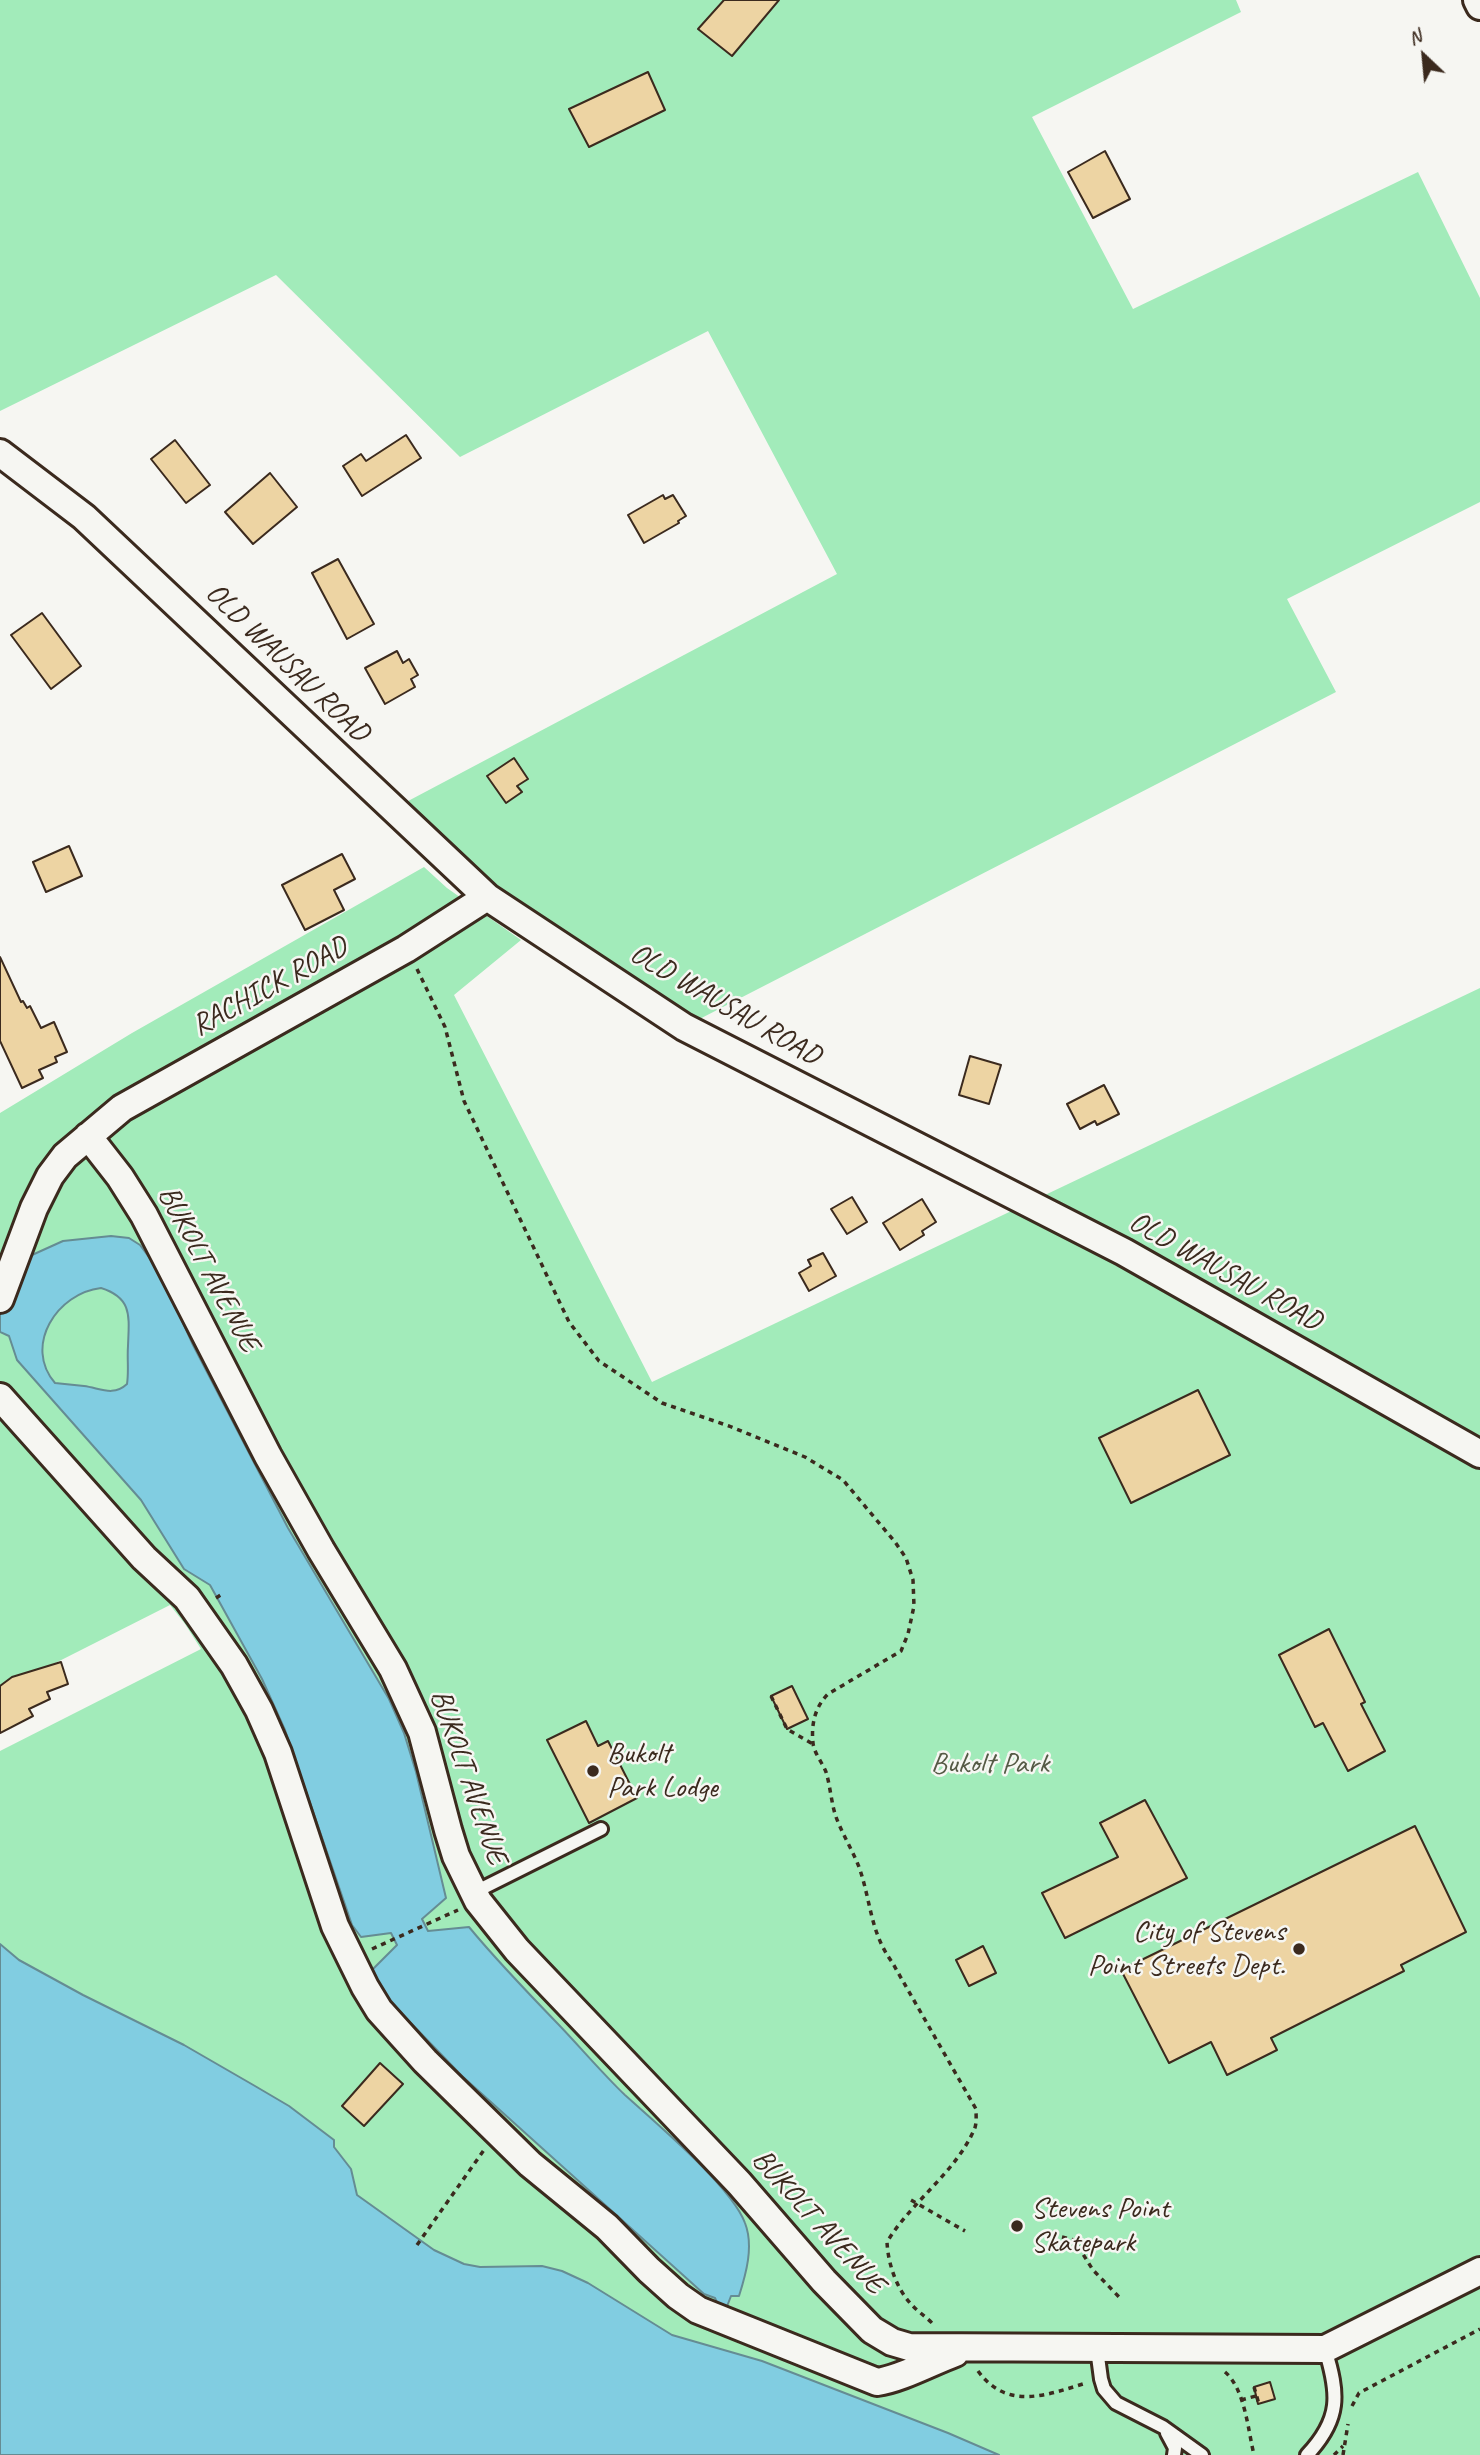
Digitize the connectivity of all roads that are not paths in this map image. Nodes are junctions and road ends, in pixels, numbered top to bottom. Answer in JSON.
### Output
{"nodes":[{"id":1,"x":1477,"y":0,"type":"edge"},
{"id":2,"x":1480,"y":6,"type":"edge"},
{"id":3,"x":0,"y":453,"type":"edge"},
{"id":4,"x":487,"y":897,"type":"junction"},
{"id":5,"x":88,"y":1136,"type":"junction"},
{"id":6,"x":0,"y":1299,"type":"edge"},
{"id":7,"x":0,"y":1397,"type":"edge"},
{"id":8,"x":1480,"y":1454,"type":"edge"},
{"id":9,"x":601,"y":1829,"type":"dead end"},
{"id":10,"x":475,"y":1897,"type":"junction"},
{"id":11,"x":1480,"y":2271,"type":"edge"},
{"id":12,"x":1097,"y":2349,"type":"junction"},
{"id":13,"x":1325,"y":2349,"type":"junction"},
{"id":14,"x":972,"y":2359,"type":"junction"},
{"id":15,"x":1163,"y":2427,"type":"junction"},
{"id":16,"x":1198,"y":2454,"type":"edge"},
{"id":17,"x":1174,"y":2455,"type":"edge"},
{"id":18,"x":1307,"y":2455,"type":"edge"}],
"edges":[{"from":1,"to":2,"type":"street"},
{"from":3,"to":4,"type":"street","name":"OLD WAUSAU ROAD"},
{"from":4,"to":5,"type":"street","name":"RACHICK ROAD"},
{"from":4,"to":8,"type":"street","name":"OLD WAUSAU ROAD"},
{"from":5,"to":6,"type":"street"},
{"from":5,"to":10,"type":"street","name":"BUKOLT AVENUE"},
{"from":7,"to":14,"type":"street","name":"BUKOLT AVENUE"},
{"from":9,"to":10,"type":"lane"},
{"from":10,"to":14,"type":"street","name":"BUKOLT AVENUE"},
{"from":11,"to":13,"type":"street","name":"BUKOLT AVENUE"},
{"from":12,"to":13,"type":"street","name":"BUKOLT AVENUE"},
{"from":12,"to":14,"type":"street","name":"BUKOLT AVENUE"},
{"from":12,"to":15,"type":"lane"},
{"from":13,"to":18,"type":"lane"},
{"from":15,"to":16,"type":"lane"},
{"from":15,"to":17,"type":"lane"}]}
